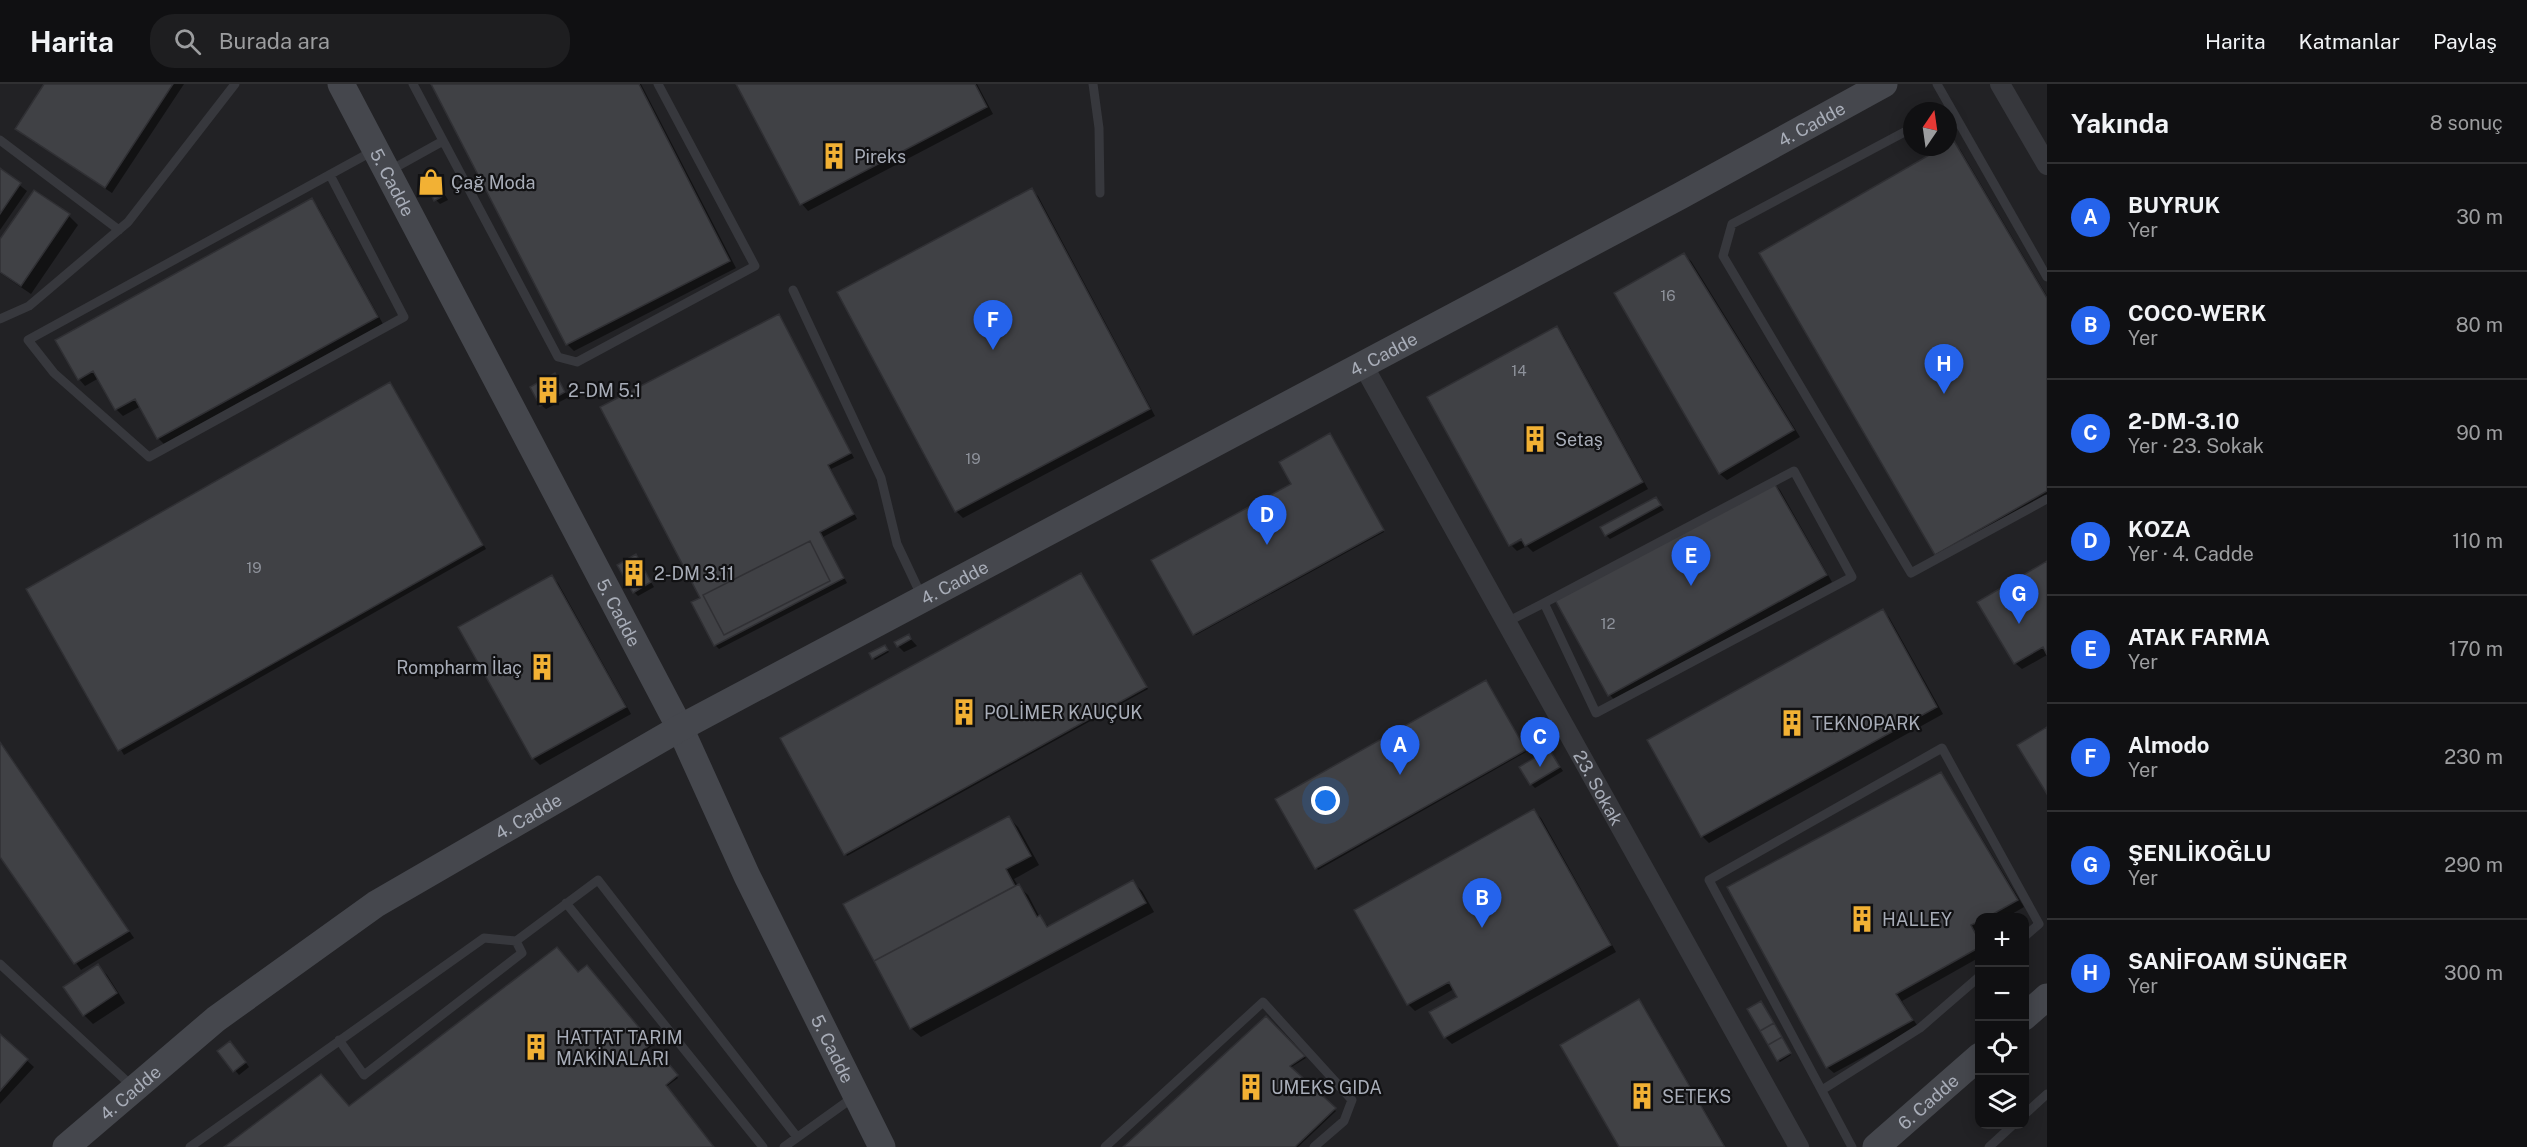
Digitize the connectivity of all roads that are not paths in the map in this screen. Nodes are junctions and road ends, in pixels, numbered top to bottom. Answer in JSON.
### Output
{"nodes":[{"id":1,"x":235,"y":84,"type":"edge"},
{"id":2,"x":341,"y":84,"type":"edge"},
{"id":3,"x":413,"y":84,"type":"edge"},
{"id":4,"x":658,"y":84,"type":"edge"},
{"id":5,"x":1093,"y":84,"type":"edge"},
{"id":6,"x":1884,"y":84,"type":"edge"},
{"id":7,"x":1936,"y":84,"type":"edge"},
{"id":8,"x":2000,"y":84,"type":"edge"},
{"id":9,"x":1944,"y":102,"type":"edge"},
{"id":10,"x":1957,"y":126,"type":"edge"},
{"id":11,"x":1903,"y":133,"type":"edge"},
{"id":12,"x":0,"y":140,"type":"edge"},
{"id":13,"x":443,"y":141,"type":"junction"},
{"id":14,"x":381,"y":161,"type":"junction"},
{"id":15,"x":2047,"y":165,"type":"edge"},
{"id":16,"x":330,"y":175,"type":"junction"},
{"id":17,"x":1100,"y":193,"type":"dead end"},
{"id":18,"x":119,"y":230,"type":"junction"},
{"id":19,"x":2047,"y":277,"type":"edge"},
{"id":20,"x":794,"y":290,"type":"dead end"},
{"id":21,"x":0,"y":319,"type":"edge"},
{"id":22,"x":1363,"y":365,"type":"junction"},
{"id":23,"x":2047,"y":499,"type":"edge"},
{"id":24,"x":923,"y":599,"type":"junction"},
{"id":25,"x":1544,"y":603,"type":"junction"},
{"id":26,"x":1507,"y":622,"type":"junction"},
{"id":27,"x":680,"y":728,"type":"junction"},
{"id":28,"x":566,"y":903,"type":"junction"},
{"id":29,"x":2029,"y":933,"type":"edge"},
{"id":30,"x":516,"y":941,"type":"junction"},
{"id":31,"x":0,"y":964,"type":"edge"},
{"id":32,"x":1975,"y":980,"type":"edge"},
{"id":33,"x":2047,"y":997,"type":"edge"},
{"id":34,"x":2029,"y":1013,"type":"edge"},
{"id":35,"x":339,"y":1040,"type":"junction"},
{"id":36,"x":1975,"y":1060,"type":"edge"},
{"id":37,"x":134,"y":1088,"type":"junction"},
{"id":38,"x":1822,"y":1090,"type":"junction"},
{"id":39,"x":2047,"y":1094,"type":"edge"},
{"id":40,"x":855,"y":1096,"type":"junction"},
{"id":41,"x":2029,"y":1110,"type":"edge"},
{"id":42,"x":2009,"y":1129,"type":"edge"},
{"id":43,"x":797,"y":1137,"type":"junction"},
{"id":44,"x":66,"y":1147,"type":"edge"},
{"id":45,"x":190,"y":1147,"type":"edge"},
{"id":46,"x":763,"y":1147,"type":"edge"},
{"id":47,"x":784,"y":1147,"type":"edge"},
{"id":48,"x":882,"y":1147,"type":"edge"},
{"id":49,"x":1105,"y":1147,"type":"edge"},
{"id":50,"x":1314,"y":1147,"type":"edge"},
{"id":51,"x":1799,"y":1147,"type":"edge"},
{"id":52,"x":1852,"y":1147,"type":"edge"},
{"id":53,"x":1876,"y":1147,"type":"edge"},
{"id":54,"x":1989,"y":1147,"type":"edge"}],
"edges":[{"from":1,"to":18,"type":"lane"},
{"from":2,"to":14,"type":"street","name":"5. Cadde"},
{"from":3,"to":13,"type":"lane"},
{"from":4,"to":13,"type":"lane"},
{"from":5,"to":17,"type":"lane"},
{"from":6,"to":22,"type":"street","name":"4. Cadde"},
{"from":7,"to":9,"type":"lane"},
{"from":8,"to":15,"type":"street"},
{"from":10,"to":19,"type":"lane"},
{"from":11,"to":23,"type":"lane"},
{"from":12,"to":18,"type":"lane"},
{"from":13,"to":14,"type":"lane"},
{"from":14,"to":16,"type":"lane"},
{"from":14,"to":27,"type":"street","name":"5. Cadde"},
{"from":16,"to":16,"type":"lane"},
{"from":18,"to":21,"type":"lane"},
{"from":20,"to":24,"type":"lane"},
{"from":22,"to":24,"type":"street","name":"4. Cadde"},
{"from":22,"to":26,"type":"street","name":"23. Sokak"},
{"from":24,"to":27,"type":"street","name":"4. Cadde"},
{"from":25,"to":25,"type":"lane"},
{"from":25,"to":26,"type":"lane"},
{"from":26,"to":51,"type":"street","name":"23. Sokak"},
{"from":27,"to":37,"type":"street","name":"4. Cadde"},
{"from":27,"to":40,"type":"street","name":"5. Cadde"},
{"from":28,"to":30,"type":"lane"},
{"from":28,"to":43,"type":"lane"},
{"from":28,"to":46,"type":"lane"},
{"from":29,"to":38,"type":"lane"},
{"from":30,"to":35,"type":"lane"},
{"from":30,"to":35,"type":"lane"},
{"from":31,"to":37,"type":"lane"},
{"from":32,"to":38,"type":"lane"},
{"from":33,"to":34,"type":"street"},
{"from":35,"to":45,"type":"lane"},
{"from":36,"to":53,"type":"street","name":"6. Cadde"},
{"from":37,"to":44,"type":"street","name":"4. Cadde"},
{"from":38,"to":52,"type":"lane"},
{"from":39,"to":41,"type":"lane"},
{"from":40,"to":43,"type":"lane"},
{"from":40,"to":48,"type":"street","name":"5. Cadde"},
{"from":42,"to":54,"type":"lane"},
{"from":43,"to":47,"type":"lane"},
{"from":49,"to":50,"type":"lane"}]}
